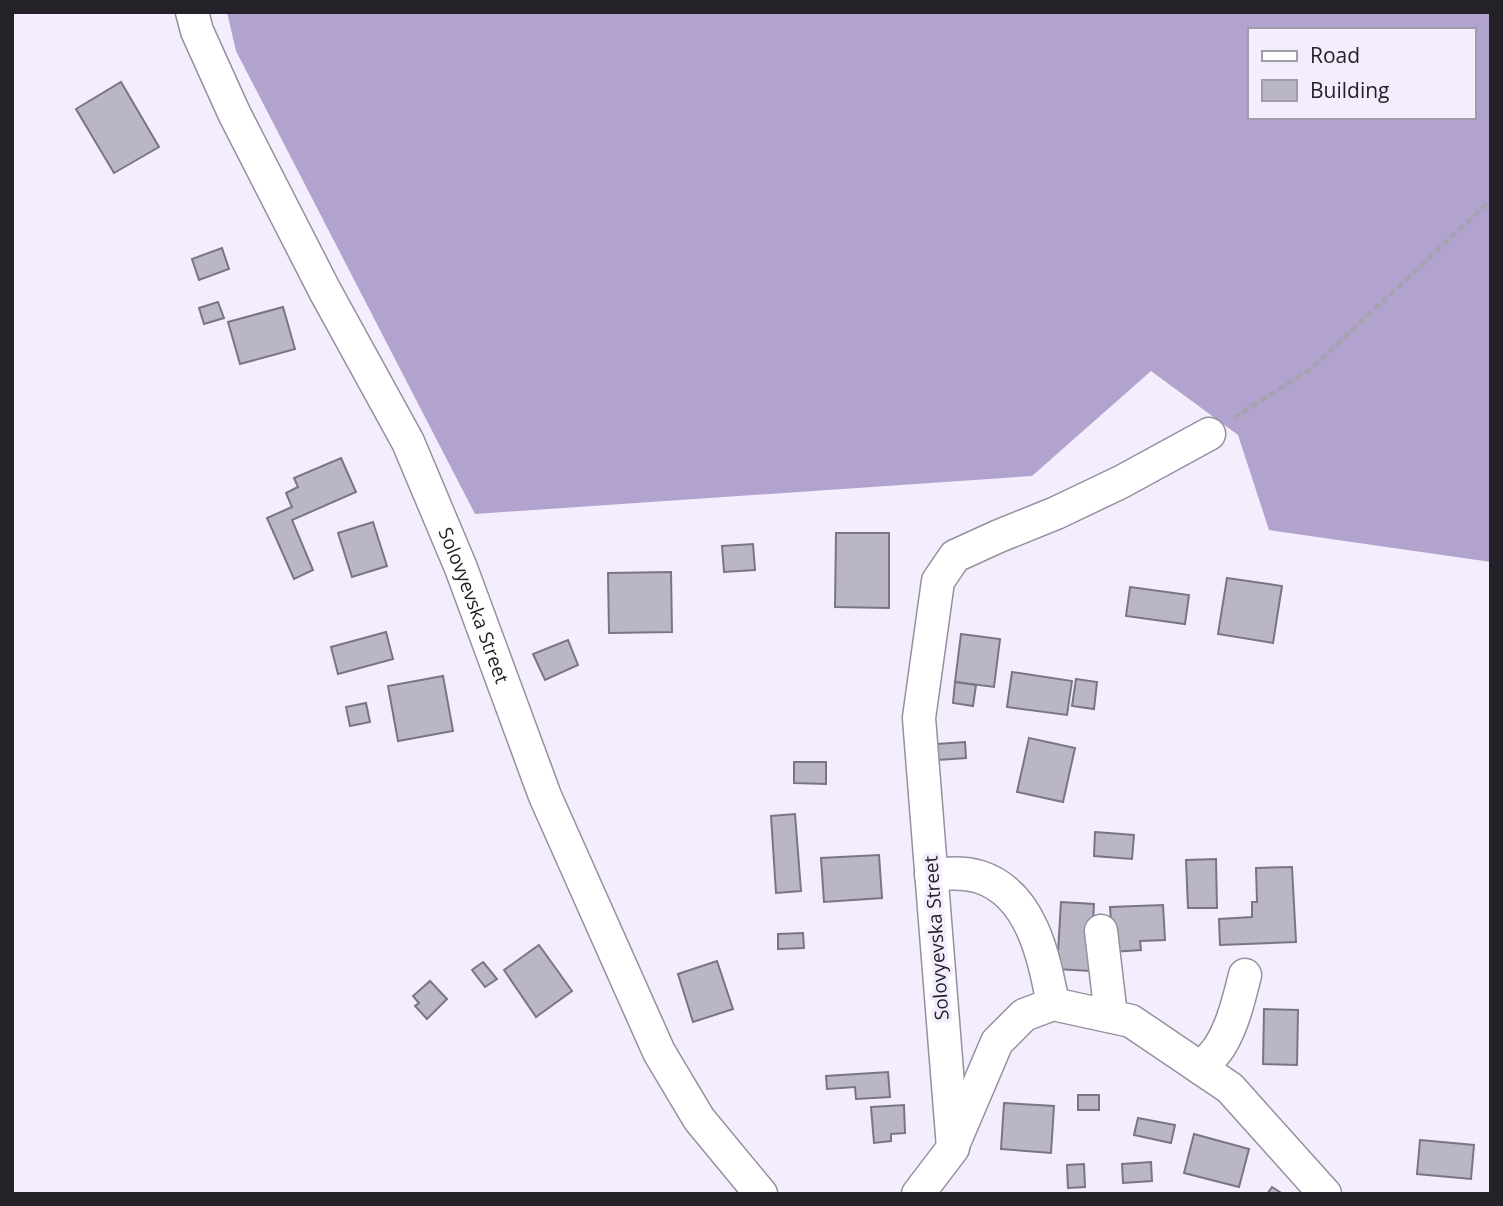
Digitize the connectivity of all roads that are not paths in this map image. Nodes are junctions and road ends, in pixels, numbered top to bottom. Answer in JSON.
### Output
{"nodes":[{"id":1,"x":191,"y":12,"type":"edge"},
{"id":2,"x":1209,"y":434,"type":"road end"},
{"id":3,"x":931,"y":875,"type":"junction"},
{"id":4,"x":1101,"y":932,"type":"dead end"},
{"id":5,"x":1245,"y":975,"type":"dead end"},
{"id":6,"x":1054,"y":1004,"type":"junction"},
{"id":7,"x":1111,"y":1016,"type":"junction"},
{"id":8,"x":1202,"y":1069,"type":"junction"},
{"id":9,"x":953,"y":1148,"type":"junction"},
{"id":10,"x":761,"y":1194,"type":"edge"},
{"id":11,"x":918,"y":1194,"type":"edge"},
{"id":12,"x":1325,"y":1194,"type":"edge"}],
"edges":[{"from":1,"to":10,"type":"street","name":"Solovyevska Street"},
{"from":2,"to":3,"type":"street","name":"Solovyevska Street"},
{"from":3,"to":6,"type":"street"},
{"from":3,"to":9,"type":"street","name":"Solovyevska Street"},
{"from":4,"to":7,"type":"street"},
{"from":5,"to":8,"type":"street"},
{"from":6,"to":7,"type":"street"},
{"from":6,"to":9,"type":"street"},
{"from":7,"to":8,"type":"street"},
{"from":8,"to":12,"type":"street"},
{"from":9,"to":11,"type":"street"}]}
